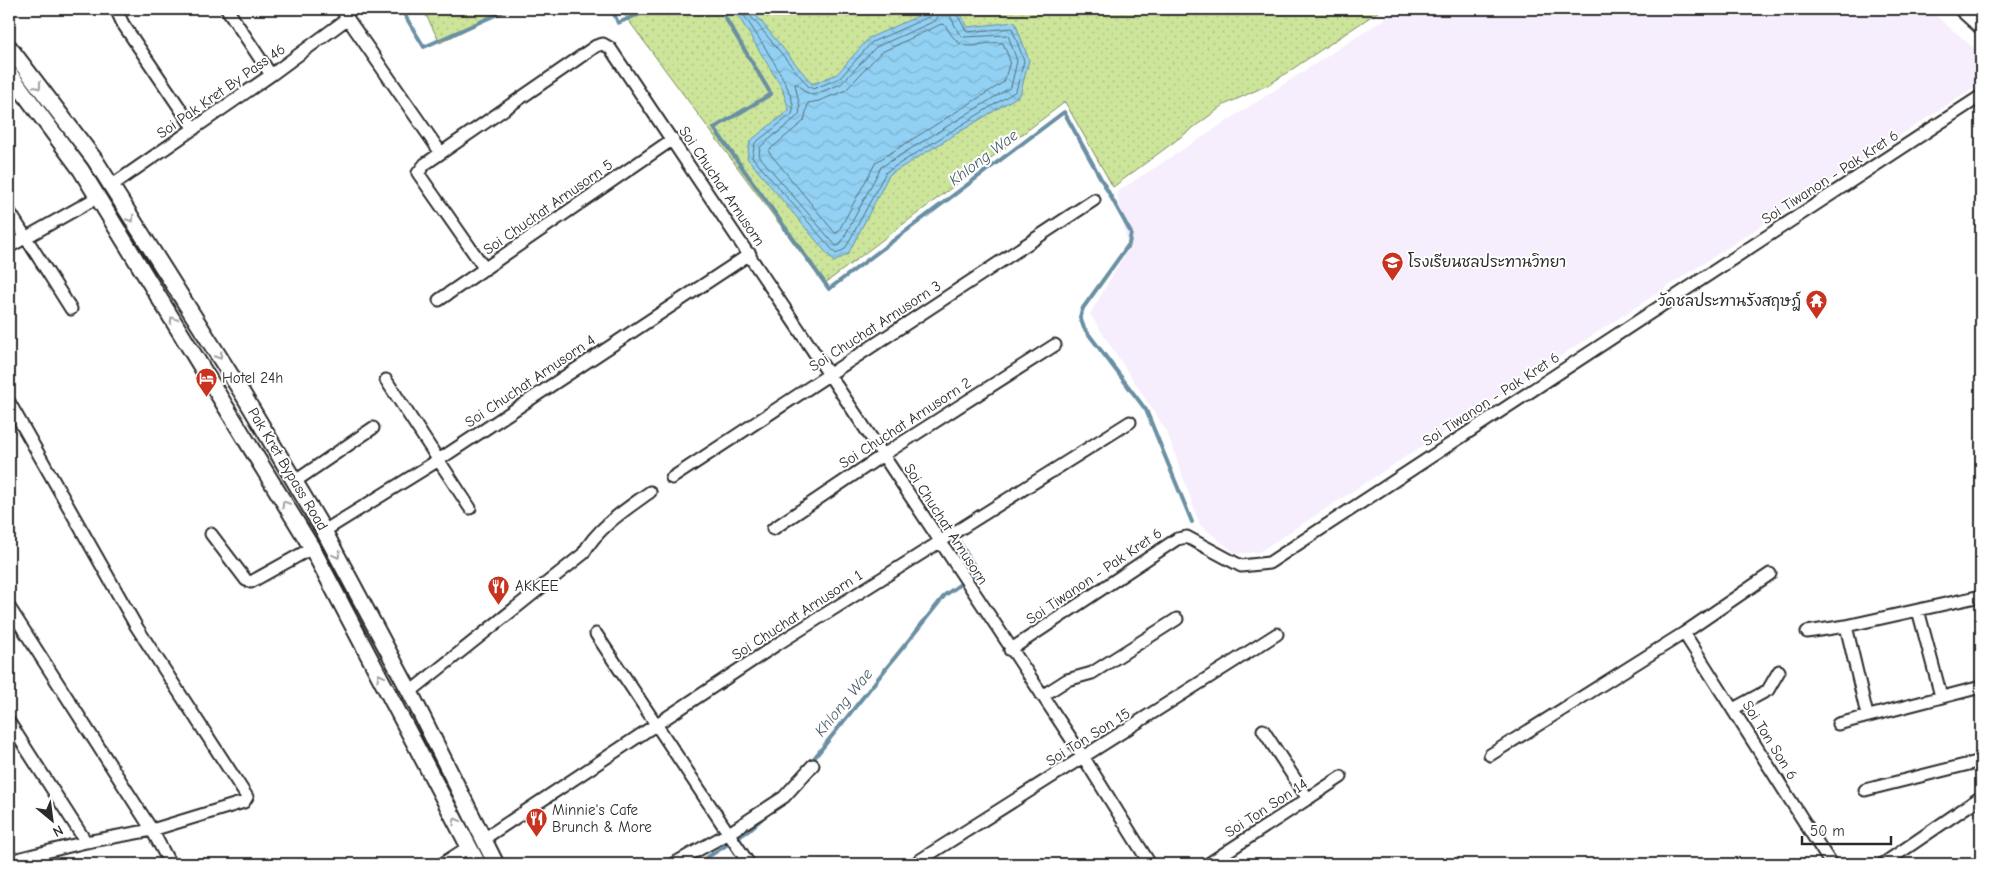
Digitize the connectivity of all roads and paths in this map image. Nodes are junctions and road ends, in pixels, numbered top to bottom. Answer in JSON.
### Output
{"nodes":[{"id":1,"x":116,"y":9,"type":"edge"},
{"id":2,"x":227,"y":9,"type":"edge"},
{"id":3,"x":341,"y":9,"type":"edge"},
{"id":4,"x":1962,"y":9,"type":"edge"},
{"id":5,"x":347,"y":19,"type":"junction"},
{"id":6,"x":1981,"y":26,"type":"edge"},
{"id":7,"x":9,"y":47,"type":"edge"},
{"id":8,"x":9,"y":73,"type":"edge"},
{"id":9,"x":271,"y":75,"type":"junction"},
{"id":10,"x":1981,"y":96,"type":"edge"},
{"id":11,"x":194,"y":128,"type":"junction"},
{"id":12,"x":673,"y":139,"type":"junction"},
{"id":13,"x":441,"y":153,"type":"junction"},
{"id":14,"x":110,"y":186,"type":"junction"},
{"id":15,"x":98,"y":197,"type":"junction"},
{"id":16,"x":1094,"y":200,"type":"dead end"},
{"id":17,"x":9,"y":211,"type":"edge"},
{"id":18,"x":26,"y":237,"type":"junction"},
{"id":19,"x":9,"y":247,"type":"edge"},
{"id":20,"x":750,"y":254,"type":"junction"},
{"id":21,"x":484,"y":269,"type":"junction"},
{"id":22,"x":439,"y":300,"type":"dead end"},
{"id":23,"x":71,"y":309,"type":"dead end"},
{"id":24,"x":1054,"y":345,"type":"dead end"},
{"id":25,"x":829,"y":374,"type":"junction"},
{"id":26,"x":386,"y":380,"type":"dead end"},
{"id":27,"x":9,"y":402,"type":"edge"},
{"id":28,"x":1130,"y":422,"type":"dead end"},
{"id":29,"x":373,"y":428,"type":"dead end"},
{"id":30,"x":883,"y":454,"type":"junction"},
{"id":31,"x":437,"y":461,"type":"junction"},
{"id":32,"x":672,"y":478,"type":"dead end"},
{"id":33,"x":294,"y":482,"type":"junction"},
{"id":34,"x":650,"y":492,"type":"dead end"},
{"id":35,"x":470,"y":508,"type":"dead end"},
{"id":36,"x":773,"y":529,"type":"dead end"},
{"id":37,"x":324,"y":531,"type":"junction"},
{"id":38,"x":211,"y":534,"type":"dead end"},
{"id":39,"x":939,"y":541,"type":"junction"},
{"id":40,"x":312,"y":548,"type":"junction"},
{"id":41,"x":1770,"y":574,"type":"dead end"},
{"id":42,"x":1981,"y":596,"type":"edge"},
{"id":43,"x":9,"y":607,"type":"edge"},
{"id":44,"x":1918,"y":610,"type":"junction"},
{"id":45,"x":1176,"y":619,"type":"dead end"},
{"id":46,"x":1846,"y":626,"type":"junction"},
{"id":47,"x":1807,"y":632,"type":"dead end"},
{"id":48,"x":1684,"y":633,"type":"junction"},
{"id":49,"x":596,"y":634,"type":"dead end"},
{"id":50,"x":1276,"y":634,"type":"dead end"},
{"id":51,"x":1010,"y":650,"type":"junction"},
{"id":52,"x":1779,"y":671,"type":"dead end"},
{"id":53,"x":1981,"y":687,"type":"edge"},
{"id":54,"x":410,"y":692,"type":"junction"},
{"id":55,"x":1042,"y":696,"type":"junction"},
{"id":56,"x":1941,"y":696,"type":"junction"},
{"id":57,"x":1733,"y":710,"type":"junction"},
{"id":58,"x":1867,"y":715,"type":"junction"},
{"id":59,"x":9,"y":722,"type":"edge"},
{"id":60,"x":1838,"y":724,"type":"dead end"},
{"id":61,"x":658,"y":725,"type":"junction"},
{"id":62,"x":1263,"y":730,"type":"dead end"},
{"id":63,"x":1490,"y":755,"type":"dead end"},
{"id":64,"x":1084,"y":758,"type":"junction"},
{"id":65,"x":1981,"y":761,"type":"edge"},
{"id":66,"x":812,"y":765,"type":"dead end"},
{"id":67,"x":1342,"y":777,"type":"dead end"},
{"id":68,"x":1865,"y":790,"type":"dead end"},
{"id":69,"x":1981,"y":796,"type":"edge"},
{"id":70,"x":1308,"y":799,"type":"junction"},
{"id":71,"x":152,"y":830,"type":"junction"},
{"id":72,"x":730,"y":834,"type":"junction"},
{"id":73,"x":484,"y":838,"type":"junction"},
{"id":74,"x":86,"y":842,"type":"junction"},
{"id":75,"x":470,"y":846,"type":"junction"},
{"id":76,"x":9,"y":860,"type":"edge"},
{"id":77,"x":920,"y":863,"type":"edge"},
{"id":78,"x":170,"y":864,"type":"edge"},
{"id":79,"x":442,"y":864,"type":"edge"},
{"id":80,"x":478,"y":864,"type":"edge"},
{"id":81,"x":496,"y":864,"type":"edge"},
{"id":82,"x":673,"y":864,"type":"edge"},
{"id":83,"x":749,"y":864,"type":"edge"},
{"id":84,"x":1150,"y":864,"type":"edge"},
{"id":85,"x":1208,"y":864,"type":"edge"},
{"id":86,"x":1831,"y":864,"type":"edge"},
{"id":87,"x":1882,"y":864,"type":"edge"}],
"edges":[{"from":1,"to":11,"type":"street"},
{"from":2,"to":9,"type":"street"},
{"from":3,"to":5,"type":"street"},
{"from":4,"to":6,"type":"main road"},
{"from":5,"to":9,"type":"street","name":"Soi Pak Kret By Pass 46"},
{"from":5,"to":13,"type":"street"},
{"from":7,"to":14,"type":"main road","name":"Pak Kret Bypass Road","one_way":true},
{"from":8,"to":15,"type":"main road","name":"Pak Kret Bypass Road"},
{"from":9,"to":11,"type":"street","name":"Soi Pak Kret By Pass 46"},
{"from":10,"to":51,"type":"street","name":"Soi Tiwanon - Pak Kret 6"},
{"from":11,"to":14,"type":"street","name":"Soi Pak Kret By Pass 46"},
{"from":12,"to":13,"type":"street","name":"Soi Chuchat Arnusorn"},
{"from":12,"to":20,"type":"street","name":"Soi Chuchat Arnusorn"},
{"from":12,"to":21,"type":"street","name":"Soi Chuchat Arnusorn 5"},
{"from":13,"to":21,"type":"street"},
{"from":14,"to":33,"type":"main road","name":"Pak Kret Bypass Road","one_way":true},
{"from":15,"to":18,"type":"street"},
{"from":40,"to":15,"type":"main road","name":"Pak Kret Bypass Road","one_way":true},
{"from":16,"to":25,"type":"street","name":"Soi Chuchat Arnusorn 3"},
{"from":17,"to":18,"type":"street"},
{"from":18,"to":19,"type":"street"},
{"from":18,"to":23,"type":"street"},
{"from":20,"to":25,"type":"street","name":"Soi Chuchat Arnusorn"},
{"from":20,"to":31,"type":"street","name":"Soi Chuchat Arnusorn 4"},
{"from":21,"to":22,"type":"street","name":"Soi Chuchat Arnusorn 5"},
{"from":24,"to":30,"type":"street","name":"Soi Chuchat Arnusorn 2"},
{"from":25,"to":30,"type":"street","name":"Soi Chuchat Arnusorn"},
{"from":25,"to":32,"type":"street","name":"Soi Chuchat Arnusorn 3"},
{"from":26,"to":31,"type":"street"},
{"from":27,"to":71,"type":"street"},
{"from":28,"to":39,"type":"street","name":"Soi Chuchat Arnusorn 1"},
{"from":29,"to":33,"type":"street"},
{"from":30,"to":36,"type":"street","name":"Soi Chuchat Arnusorn 2"},
{"from":30,"to":39,"type":"street","name":"Soi Chuchat Arnusorn"},
{"from":31,"to":35,"type":"street"},
{"from":31,"to":37,"type":"street","name":"Soi Chuchat Arnusorn 4"},
{"from":33,"to":37,"type":"main road","name":"Pak Kret Bypass Road"},
{"from":34,"to":54,"type":"street"},
{"from":37,"to":54,"type":"main road","name":"Pak Kret Bypass Road","one_way":true},
{"from":38,"to":40,"type":"street"},
{"from":39,"to":51,"type":"street","name":"Soi Chuchat Arnusorn"},
{"from":39,"to":61,"type":"street","name":"Soi Chuchat Arnusorn 1"},
{"from":75,"to":40,"type":"main road","name":"Pak Kret Bypass Road","one_way":true},
{"from":41,"to":48,"type":"street"},
{"from":42,"to":44,"type":"street"},
{"from":43,"to":71,"type":"street"},
{"from":44,"to":46,"type":"street"},
{"from":44,"to":56,"type":"street"},
{"from":45,"to":55,"type":"street"},
{"from":46,"to":47,"type":"street"},
{"from":46,"to":58,"type":"street"},
{"from":48,"to":57,"type":"street","name":"Soi Ton Son 6"},
{"from":48,"to":63,"type":"street"},
{"from":49,"to":61,"type":"street"},
{"from":50,"to":64,"type":"street","name":"Soi Ton Son 15"},
{"from":51,"to":55,"type":"street","name":"Soi Chuchat Arnusorn"},
{"from":52,"to":57,"type":"street"},
{"from":53,"to":56,"type":"street"},
{"from":54,"to":73,"type":"main road","name":"Pak Kret Bypass Road"},
{"from":55,"to":64,"type":"street","name":"Soi Chuchat Arnusorn"},
{"from":56,"to":58,"type":"street"},
{"from":57,"to":86,"type":"street","name":"Soi Ton Son 6"},
{"from":58,"to":60,"type":"street"},
{"from":59,"to":74,"type":"street"},
{"from":61,"to":72,"type":"street"},
{"from":61,"to":73,"type":"street","name":"Soi Chuchat Arnusorn 1"},
{"from":62,"to":70,"type":"street"},
{"from":64,"to":77,"type":"street","name":"Soi Ton Son 15"},
{"from":64,"to":84,"type":"street","name":"Soi Chuchat Arnusorn"},
{"from":65,"to":68,"type":"street"},
{"from":66,"to":72,"type":"street"},
{"from":67,"to":70,"type":"street","name":"Soi Ton Son 14"},
{"from":69,"to":87,"type":"street"},
{"from":70,"to":85,"type":"street","name":"Soi Ton Son 14"},
{"from":71,"to":74,"type":"street"},
{"from":71,"to":78,"type":"street"},
{"from":72,"to":82,"type":"street"},
{"from":72,"to":83,"type":"street"},
{"from":73,"to":81,"type":"main road","name":"Pak Kret Bypass Road"},
{"from":74,"to":76,"type":"street"},
{"from":75,"to":79,"type":"street"},
{"from":75,"to":80,"type":"main road","name":"Pak Kret Bypass Road"}]}
